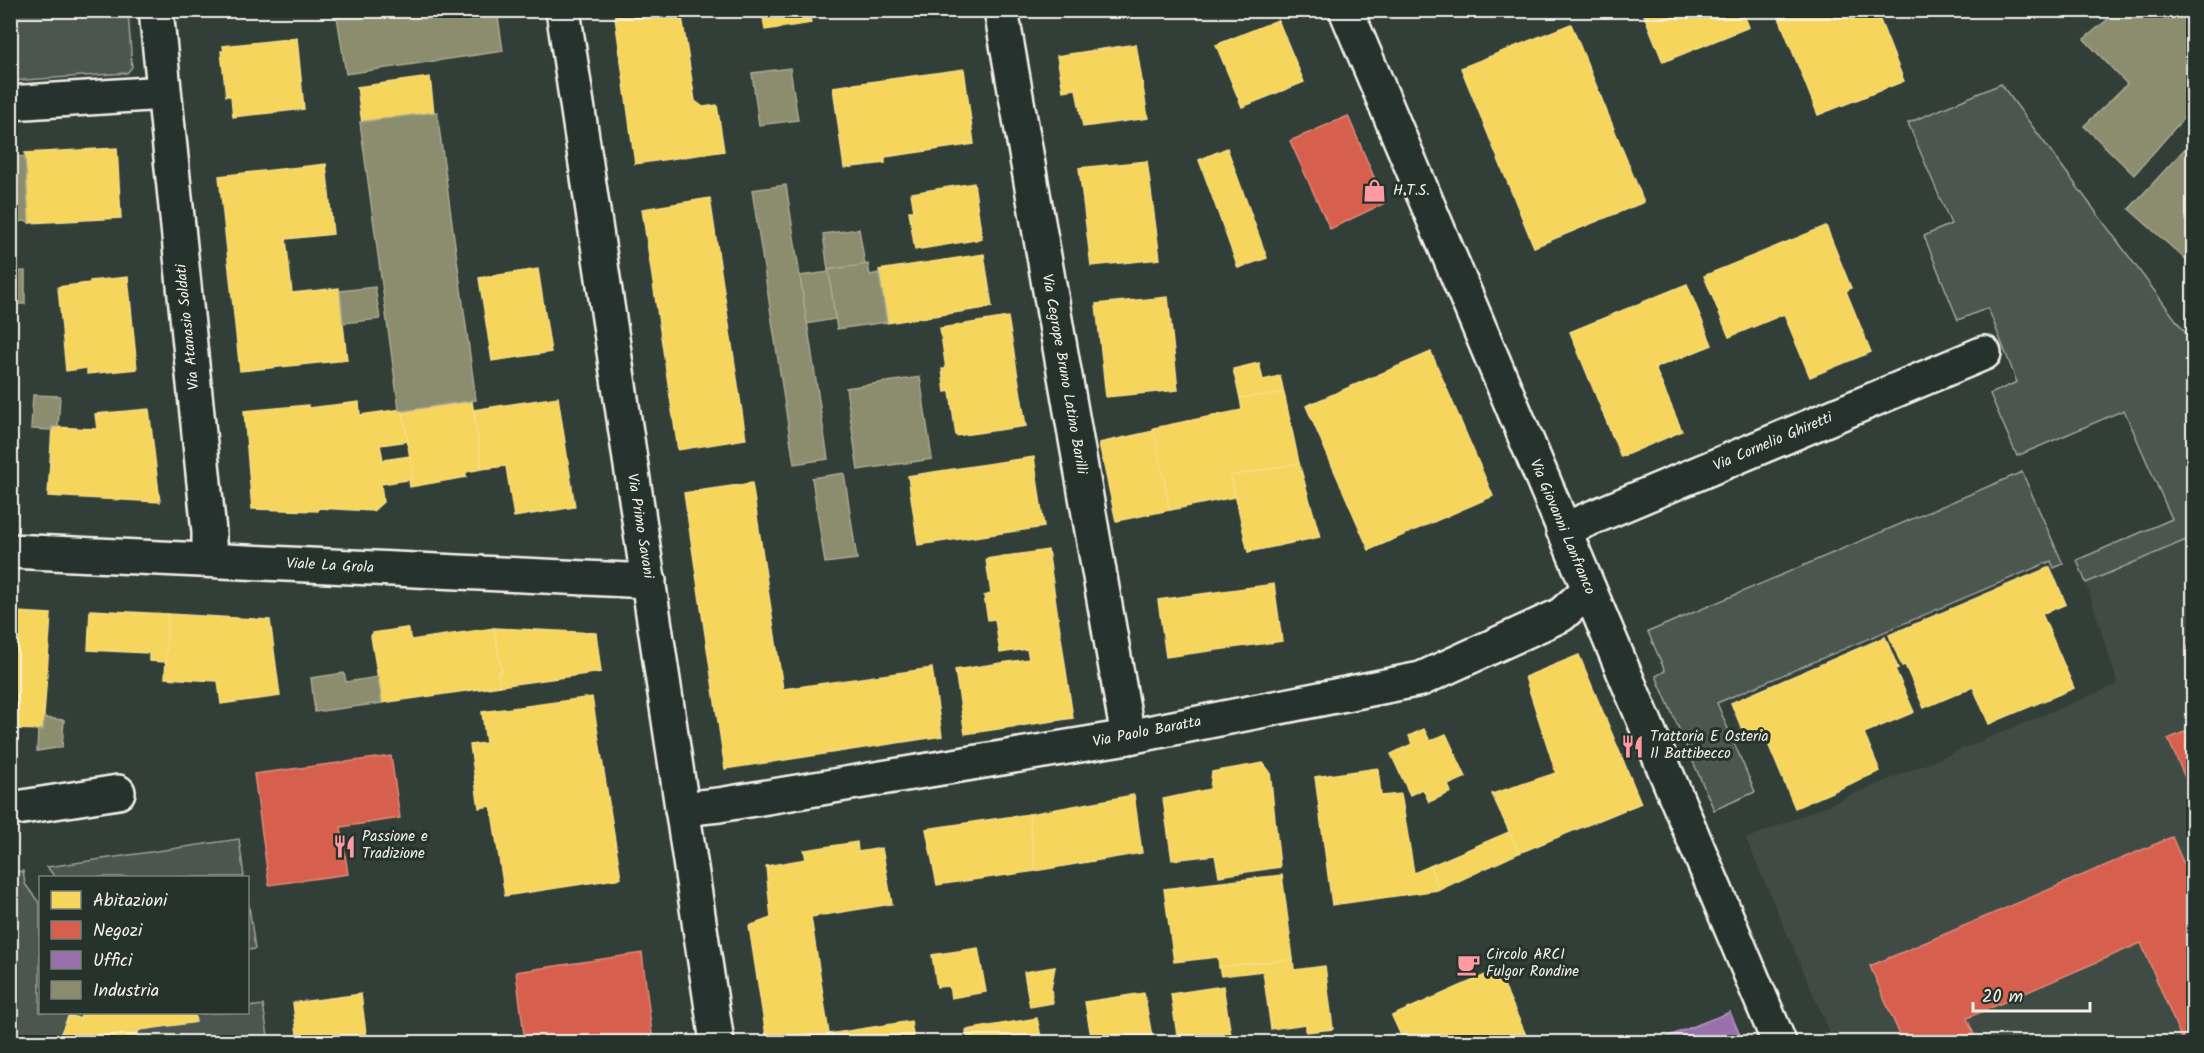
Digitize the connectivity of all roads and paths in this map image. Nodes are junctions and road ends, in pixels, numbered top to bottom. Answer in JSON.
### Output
{"nodes":[{"id":1,"x":156,"y":10,"type":"edge"},
{"id":2,"x":564,"y":10,"type":"edge"},
{"id":3,"x":1001,"y":10,"type":"edge"},
{"id":4,"x":1346,"y":10,"type":"edge"},
{"id":5,"x":164,"y":93,"type":"junction"},
{"id":6,"x":10,"y":104,"type":"edge"},
{"id":7,"x":1984,"y":353,"type":"dead end"},
{"id":8,"x":1563,"y":530,"type":"junction"},
{"id":9,"x":10,"y":550,"type":"edge"},
{"id":10,"x":209,"y":560,"type":"junction"},
{"id":11,"x":649,"y":581,"type":"junction"},
{"id":12,"x":1589,"y":590,"type":"junction"},
{"id":13,"x":1128,"y":737,"type":"junction"},
{"id":14,"x":118,"y":792,"type":"dead end"},
{"id":15,"x":10,"y":808,"type":"edge"},
{"id":16,"x":682,"y":809,"type":"junction"},
{"id":17,"x":717,"y":1042,"type":"edge"},
{"id":18,"x":1779,"y":1042,"type":"edge"}],
"edges":[{"from":1,"to":5,"type":"street","name":"Via Atanasio Soldati"},
{"from":2,"to":11,"type":"street","name":"Via Primo Savani"},
{"from":3,"to":13,"type":"street","name":"Via Cegrope Bruno Latino Barilli"},
{"from":4,"to":8,"type":"street","name":"Via Giovanni Lanfranco"},
{"from":5,"to":6,"type":"street"},
{"from":5,"to":10,"type":"street","name":"Via Atanasio Soldati"},
{"from":7,"to":8,"type":"street","name":"Via Cornelio Ghiretti"},
{"from":8,"to":12,"type":"street","name":"Via Giovanni Lanfranco"},
{"from":9,"to":10,"type":"street","name":"Viale La Grola"},
{"from":10,"to":11,"type":"street","name":"Viale La Grola"},
{"from":11,"to":16,"type":"street","name":"Via Primo Savani"},
{"from":12,"to":13,"type":"street","name":"Via Paolo Baratta"},
{"from":12,"to":18,"type":"street","name":"Via Giovanni Lanfranco"},
{"from":13,"to":16,"type":"street","name":"Via Paolo Baratta"},
{"from":14,"to":15,"type":"street"},
{"from":16,"to":17,"type":"street","name":"Via Primo Savani"}]}
